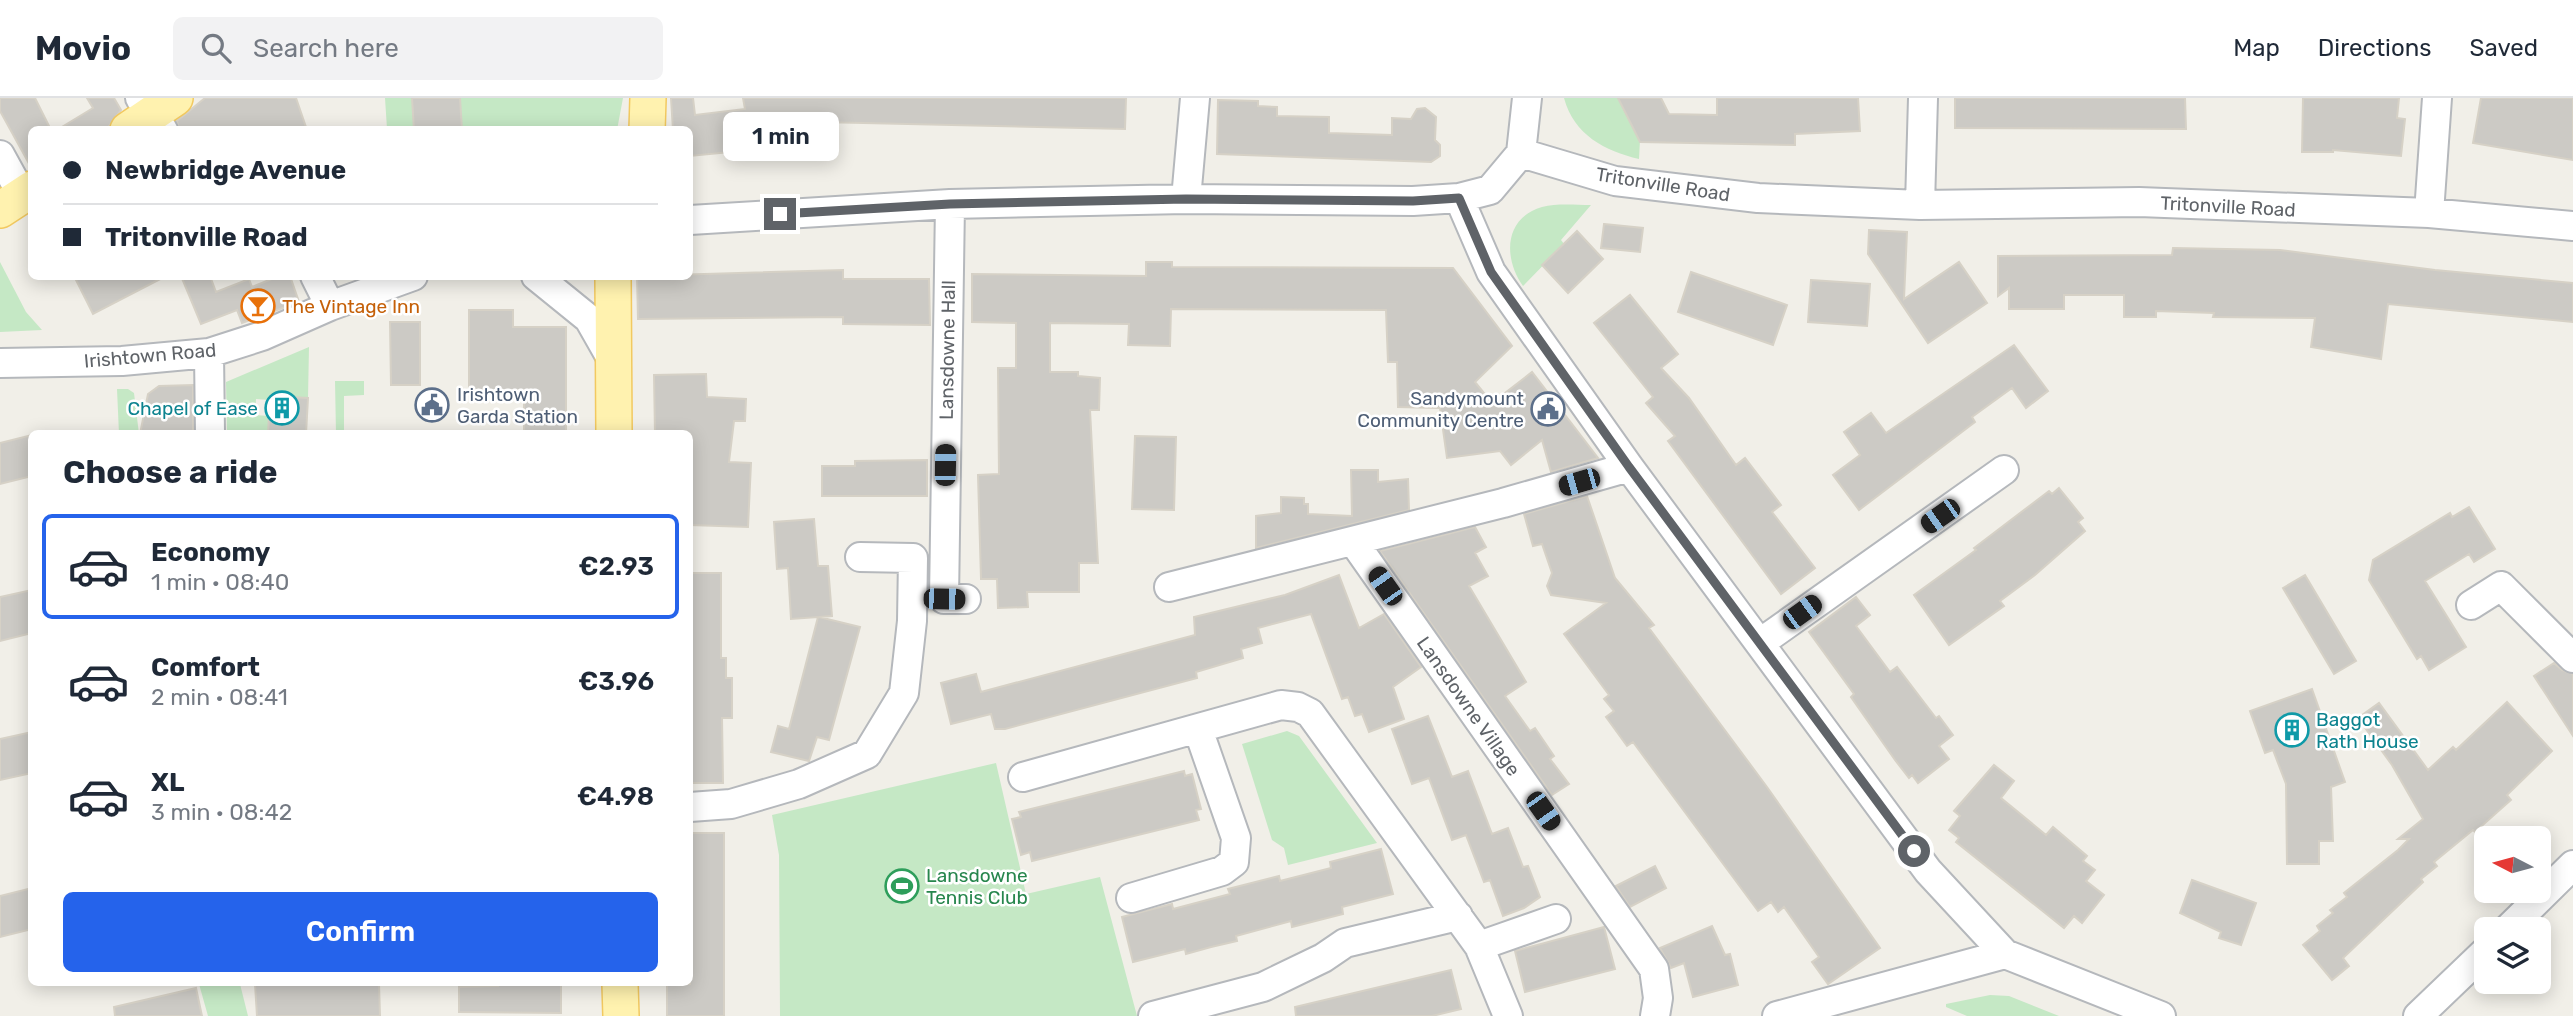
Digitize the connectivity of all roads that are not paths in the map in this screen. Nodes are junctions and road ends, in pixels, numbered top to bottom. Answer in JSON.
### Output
{"nodes":[{"id":1,"x":648,"y":98,"type":"edge"},
{"id":2,"x":1195,"y":98,"type":"edge"},
{"id":3,"x":1527,"y":98,"type":"edge"},
{"id":4,"x":1923,"y":98,"type":"edge"},
{"id":5,"x":2437,"y":98,"type":"edge"},
{"id":6,"x":647,"y":126,"type":"edge"},
{"id":7,"x":1521,"y":153,"type":"junction"},
{"id":8,"x":0,"y":155,"type":"edge"},
{"id":9,"x":18,"y":198,"type":"edge"},
{"id":10,"x":1459,"y":198,"type":"junction"},
{"id":11,"x":1186,"y":199,"type":"junction"},
{"id":12,"x":950,"y":204,"type":"junction"},
{"id":13,"x":1920,"y":205,"type":"junction"},
{"id":14,"x":2429,"y":213,"type":"junction"},
{"id":15,"x":693,"y":220,"type":"edge"},
{"id":16,"x":2573,"y":226,"type":"edge"},
{"id":17,"x":317,"y":280,"type":"edge"},
{"id":18,"x":402,"y":280,"type":"edge"},
{"id":19,"x":541,"y":280,"type":"edge"},
{"id":20,"x":613,"y":280,"type":"edge"},
{"id":21,"x":331,"y":306,"type":"junction"},
{"id":22,"x":209,"y":353,"type":"junction"},
{"id":23,"x":0,"y":363,"type":"edge"},
{"id":24,"x":614,"y":363,"type":"junction"},
{"id":25,"x":210,"y":430,"type":"edge"},
{"id":26,"x":614,"y":430,"type":"edge"},
{"id":27,"x":1629,"y":467,"type":"junction"},
{"id":28,"x":2004,"y":470,"type":"dead end"},
{"id":29,"x":1353,"y":541,"type":"junction"},
{"id":30,"x":860,"y":557,"type":"dead end"},
{"id":31,"x":1169,"y":586,"type":"dead end"},
{"id":32,"x":966,"y":599,"type":"dead end"},
{"id":33,"x":2471,"y":605,"type":"dead end"},
{"id":34,"x":1760,"y":642,"type":"junction"},
{"id":35,"x":2573,"y":658,"type":"edge"},
{"id":36,"x":1198,"y":729,"type":"junction"},
{"id":37,"x":1023,"y":777,"type":"dead end"},
{"id":38,"x":693,"y":807,"type":"edge"},
{"id":39,"x":2573,"y":865,"type":"edge"},
{"id":40,"x":1132,"y":898,"type":"dead end"},
{"id":41,"x":1458,"y":916,"type":"junction"},
{"id":42,"x":2520,"y":917,"type":"edge"},
{"id":43,"x":1556,"y":919,"type":"dead end"},
{"id":44,"x":1479,"y":946,"type":"junction"},
{"id":45,"x":2005,"y":954,"type":"junction"},
{"id":46,"x":2474,"y":962,"type":"edge"},
{"id":47,"x":620,"y":986,"type":"edge"},
{"id":48,"x":621,"y":1016,"type":"edge"},
{"id":49,"x":1153,"y":1016,"type":"edge"},
{"id":50,"x":1508,"y":1016,"type":"edge"},
{"id":51,"x":1655,"y":1016,"type":"edge"},
{"id":52,"x":1777,"y":1016,"type":"edge"},
{"id":53,"x":2161,"y":1016,"type":"edge"},
{"id":54,"x":2418,"y":1016,"type":"edge"}],
"edges":[{"from":1,"to":6,"type":"main road"},
{"from":2,"to":11,"type":"street"},
{"from":3,"to":7,"type":"street"},
{"from":4,"to":13,"type":"street"},
{"from":5,"to":14,"type":"street"},
{"from":7,"to":10,"type":"street"},
{"from":7,"to":13,"type":"street","name":"Tritonville Road"},
{"from":8,"to":9,"type":"street"},
{"from":10,"to":11,"type":"street"},
{"from":10,"to":27,"type":"street"},
{"from":11,"to":12,"type":"street"},
{"from":12,"to":15,"type":"street"},
{"from":12,"to":32,"type":"street","name":"Lansdowne Hall"},
{"from":13,"to":14,"type":"street","name":"Tritonville Road"},
{"from":14,"to":16,"type":"street","name":"Tritonville Road"},
{"from":17,"to":21,"type":"street"},
{"from":18,"to":21,"type":"street","name":"Irishtown Road"},
{"from":19,"to":24,"type":"street"},
{"from":20,"to":24,"type":"main road"},
{"from":21,"to":22,"type":"street","name":"Irishtown Road"},
{"from":22,"to":23,"type":"street","name":"Irishtown Road"},
{"from":22,"to":25,"type":"street"},
{"from":24,"to":26,"type":"main road"},
{"from":27,"to":29,"type":"street"},
{"from":27,"to":34,"type":"street"},
{"from":28,"to":34,"type":"street"},
{"from":29,"to":31,"type":"street"},
{"from":29,"to":51,"type":"street","name":"Lansdowne Village"},
{"from":30,"to":38,"type":"street"},
{"from":33,"to":35,"type":"street"},
{"from":34,"to":45,"type":"street"},
{"from":36,"to":37,"type":"street"},
{"from":36,"to":40,"type":"street"},
{"from":36,"to":41,"type":"street"},
{"from":39,"to":42,"type":"street"},
{"from":41,"to":44,"type":"street"},
{"from":41,"to":49,"type":"street"},
{"from":43,"to":44,"type":"street"},
{"from":44,"to":50,"type":"street"},
{"from":45,"to":52,"type":"street"},
{"from":45,"to":53,"type":"street"},
{"from":46,"to":54,"type":"street"},
{"from":47,"to":48,"type":"main road"}]}
